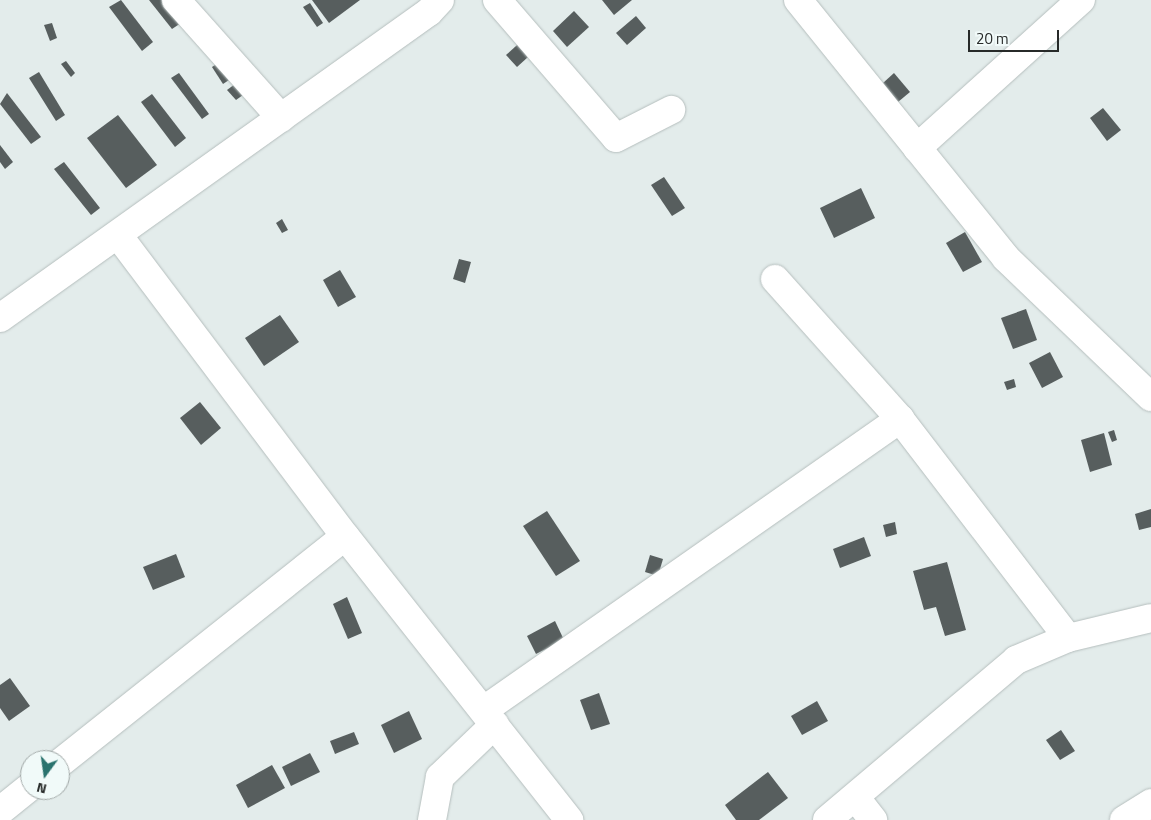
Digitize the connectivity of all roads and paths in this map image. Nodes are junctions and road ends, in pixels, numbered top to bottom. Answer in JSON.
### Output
{"nodes":[{"id":1,"x":176,"y":0,"type":"edge"},
{"id":2,"x":440,"y":0,"type":"edge"},
{"id":3,"x":497,"y":0,"type":"edge"},
{"id":4,"x":798,"y":0,"type":"edge"},
{"id":5,"x":1081,"y":0,"type":"edge"},
{"id":6,"x":672,"y":110,"type":"dead end"},
{"id":7,"x":281,"y":118,"type":"junction"},
{"id":8,"x":917,"y":148,"type":"junction"},
{"id":9,"x":118,"y":235,"type":"junction"},
{"id":10,"x":776,"y":279,"type":"dead end"},
{"id":11,"x":0,"y":318,"type":"edge"},
{"id":12,"x":1151,"y":397,"type":"edge"},
{"id":13,"x":900,"y":419,"type":"junction"},
{"id":14,"x":345,"y":536,"type":"junction"},
{"id":15,"x":1151,"y":618,"type":"edge"},
{"id":16,"x":1068,"y":638,"type":"junction"},
{"id":17,"x":489,"y":717,"type":"junction"},
{"id":18,"x":70,"y":755,"type":"edge"},
{"id":19,"x":20,"y":795,"type":"edge"},
{"id":20,"x":856,"y":798,"type":"junction"},
{"id":21,"x":1151,"y":803,"type":"edge"},
{"id":22,"x":0,"y":811,"type":"edge"},
{"id":23,"x":432,"y":820,"type":"edge"},
{"id":24,"x":569,"y":820,"type":"edge"},
{"id":25,"x":828,"y":820,"type":"edge"},
{"id":26,"x":873,"y":820,"type":"edge"},
{"id":27,"x":1124,"y":820,"type":"edge"}],
"edges":[{"from":1,"to":7,"type":"street"},
{"from":2,"to":7,"type":"street"},
{"from":3,"to":6,"type":"street"},
{"from":4,"to":8,"type":"street"},
{"from":5,"to":8,"type":"street"},
{"from":7,"to":9,"type":"street"},
{"from":8,"to":12,"type":"street"},
{"from":9,"to":11,"type":"street"},
{"from":9,"to":14,"type":"street"},
{"from":10,"to":13,"type":"street"},
{"from":13,"to":16,"type":"street"},
{"from":13,"to":17,"type":"street"},
{"from":14,"to":17,"type":"street"},
{"from":14,"to":18,"type":"street"},
{"from":15,"to":16,"type":"street"},
{"from":16,"to":20,"type":"street"},
{"from":17,"to":23,"type":"street"},
{"from":17,"to":24,"type":"street"},
{"from":19,"to":22,"type":"street"},
{"from":20,"to":25,"type":"street"},
{"from":20,"to":26,"type":"street"},
{"from":21,"to":27,"type":"street"}]}
